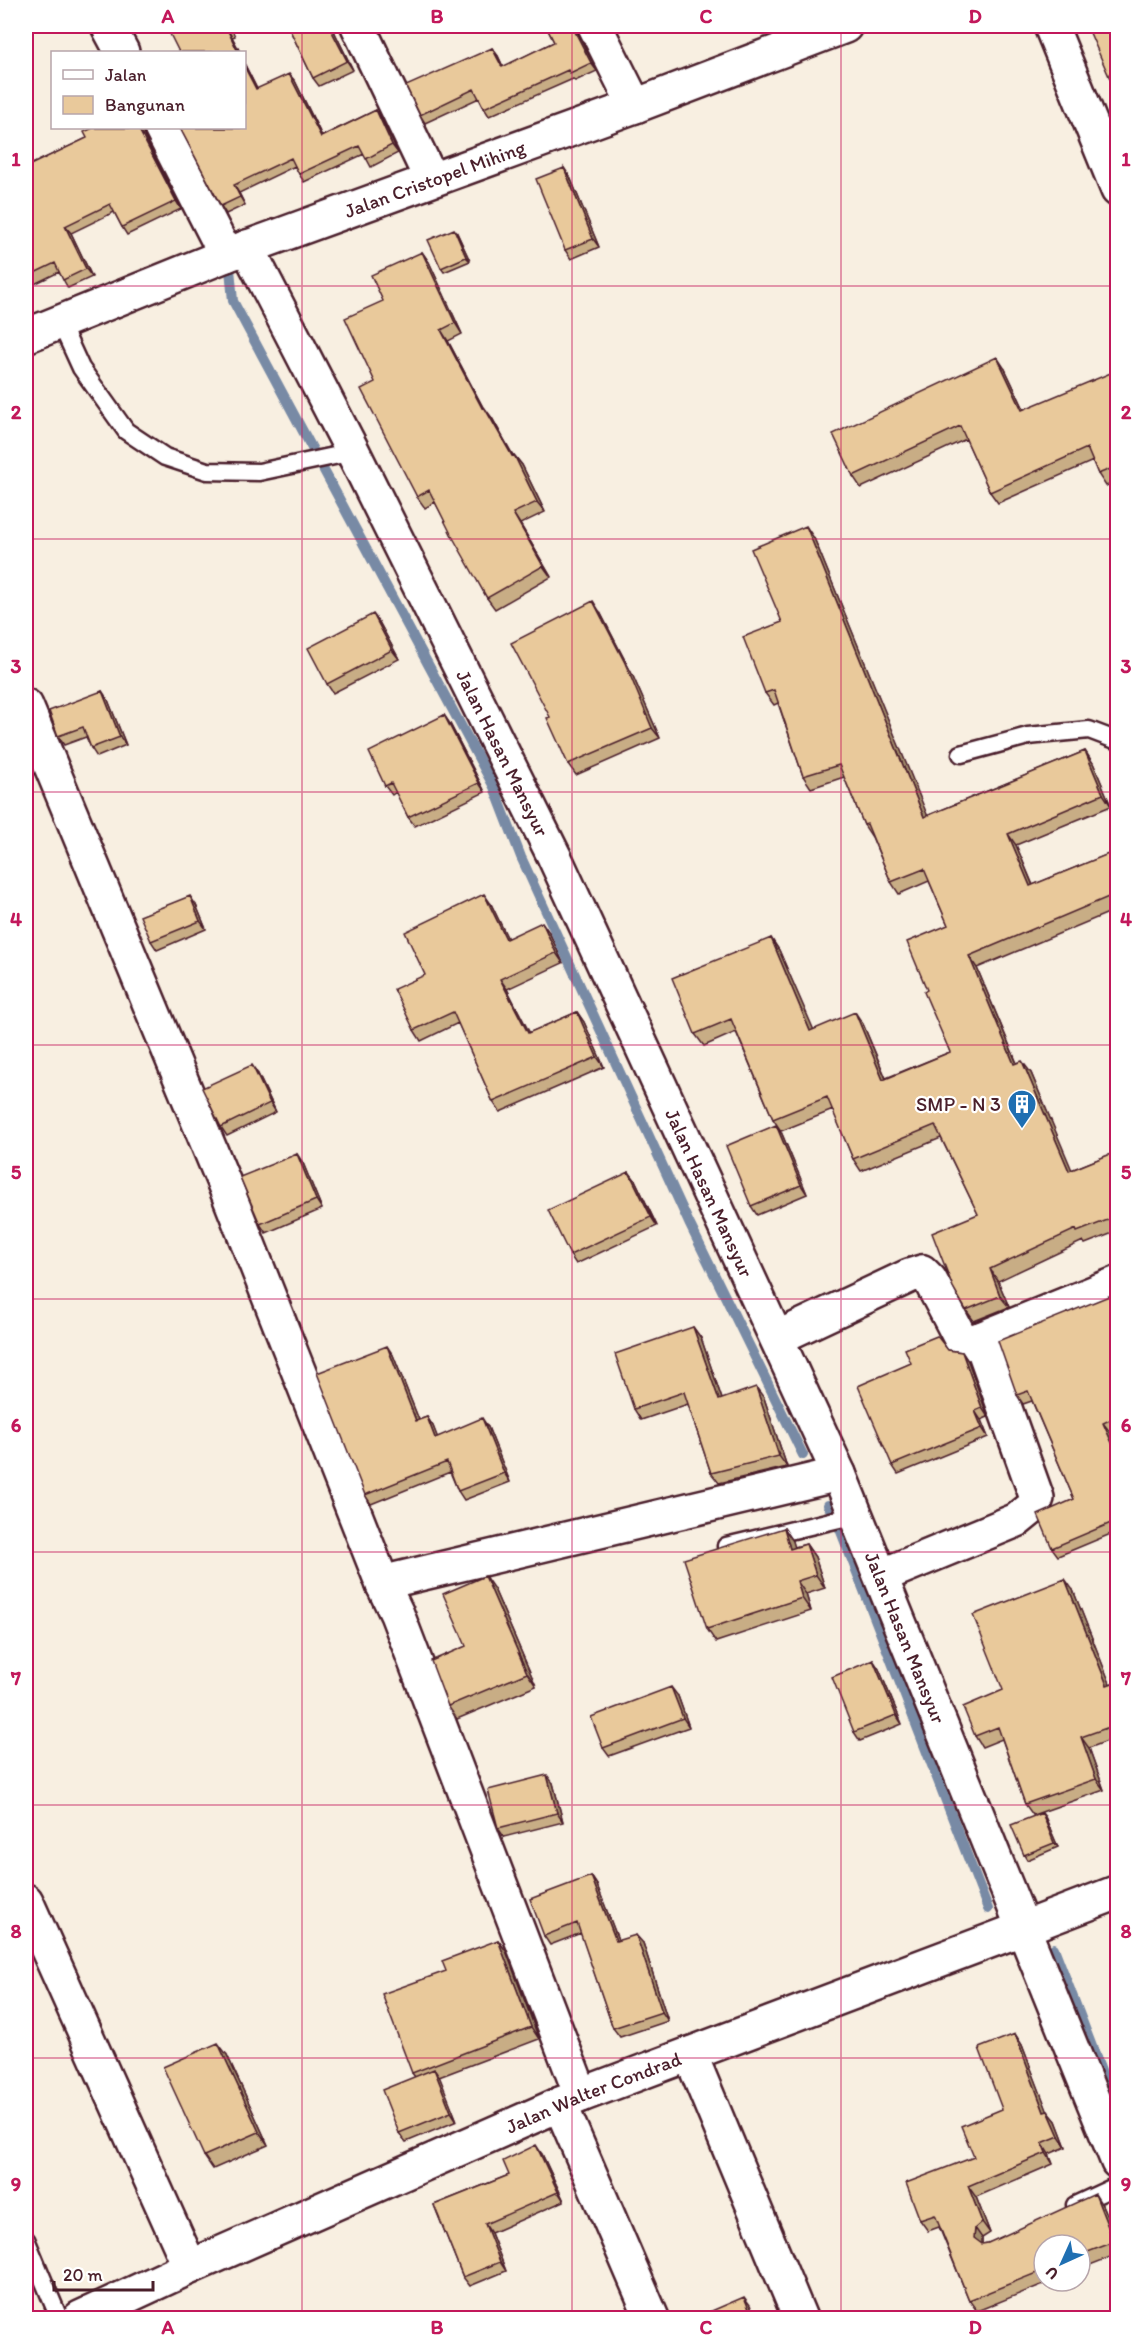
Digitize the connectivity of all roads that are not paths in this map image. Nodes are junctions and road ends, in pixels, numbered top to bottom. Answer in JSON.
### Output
{"nodes":[{"id":1,"x":108,"y":26,"type":"edge"},
{"id":2,"x":358,"y":26,"type":"edge"},
{"id":3,"x":595,"y":26,"type":"edge"},
{"id":4,"x":846,"y":26,"type":"edge"},
{"id":5,"x":1051,"y":26,"type":"edge"},
{"id":6,"x":797,"y":34,"type":"edge"},
{"id":7,"x":121,"y":51,"type":"edge"},
{"id":8,"x":635,"y":106,"type":"junction"},
{"id":9,"x":162,"y":129,"type":"edge"},
{"id":10,"x":430,"y":179,"type":"junction"},
{"id":11,"x":1118,"y":190,"type":"edge"},
{"id":12,"x":237,"y":251,"type":"junction"},
{"id":13,"x":60,"y":322,"type":"junction"},
{"id":14,"x":26,"y":336,"type":"edge"},
{"id":15,"x":353,"y":452,"type":"junction"},
{"id":16,"x":26,"y":706,"type":"edge"},
{"id":17,"x":1118,"y":741,"type":"edge"},
{"id":18,"x":961,"y":754,"type":"dead end"},
{"id":19,"x":1118,"y":1283,"type":"edge"},
{"id":20,"x":777,"y":1338,"type":"junction"},
{"id":21,"x":980,"y":1339,"type":"junction"},
{"id":22,"x":839,"y":1474,"type":"junction"},
{"id":23,"x":856,"y":1515,"type":"junction"},
{"id":24,"x":726,"y":1546,"type":"edge"},
{"id":25,"x":881,"y":1576,"type":"junction"},
{"id":26,"x":383,"y":1585,"type":"junction"},
{"id":27,"x":1118,"y":1892,"type":"edge"},
{"id":28,"x":26,"y":1901,"type":"edge"},
{"id":29,"x":1024,"y":1928,"type":"junction"},
{"id":30,"x":690,"y":2054,"type":"junction"},
{"id":31,"x":570,"y":2100,"type":"junction"},
{"id":32,"x":1118,"y":2162,"type":"edge"},
{"id":33,"x":1118,"y":2185,"type":"edge"},
{"id":34,"x":1065,"y":2210,"type":"edge"},
{"id":35,"x":26,"y":2239,"type":"edge"},
{"id":36,"x":190,"y":2266,"type":"junction"},
{"id":37,"x":59,"y":2319,"type":"edge"},
{"id":38,"x":80,"y":2319,"type":"edge"},
{"id":39,"x":652,"y":2319,"type":"edge"},
{"id":40,"x":800,"y":2319,"type":"edge"}],
"edges":[{"from":1,"to":7,"type":"street"},
{"from":2,"to":10,"type":"street"},
{"from":3,"to":8,"type":"street"},
{"from":4,"to":6,"type":"street","name":"Jalan Cristopel Mihing"},
{"from":5,"to":11,"type":"street"},
{"from":6,"to":8,"type":"street","name":"Jalan Cristopel Mihing"},
{"from":8,"to":10,"type":"street","name":"Jalan Cristopel Mihing"},
{"from":9,"to":12,"type":"street","name":"Jalan Hasan Mansyur"},
{"from":10,"to":12,"type":"street","name":"Jalan Cristopel Mihing"},
{"from":12,"to":13,"type":"street","name":"Jalan Cristopel Mihing"},
{"from":12,"to":15,"type":"street","name":"Jalan Hasan Mansyur"},
{"from":13,"to":14,"type":"street","name":"Jalan Cristopel Mihing"},
{"from":13,"to":15,"type":"lane"},
{"from":15,"to":20,"type":"street","name":"Jalan Hasan Mansyur"},
{"from":16,"to":26,"type":"street"},
{"from":17,"to":18,"type":"lane"},
{"from":19,"to":21,"type":"street"},
{"from":20,"to":21,"type":"street"},
{"from":20,"to":22,"type":"street","name":"Jalan Hasan Mansyur"},
{"from":21,"to":25,"type":"street"},
{"from":22,"to":23,"type":"street","name":"Jalan Hasan Mansyur"},
{"from":22,"to":26,"type":"street"},
{"from":23,"to":24,"type":"lane"},
{"from":23,"to":25,"type":"street","name":"Jalan Hasan Mansyur"},
{"from":25,"to":29,"type":"street","name":"Jalan Hasan Mansyur"},
{"from":26,"to":31,"type":"street"},
{"from":27,"to":29,"type":"street","name":"Jalan Walter Condrad"},
{"from":28,"to":36,"type":"street"},
{"from":29,"to":30,"type":"street","name":"Jalan Walter Condrad"},
{"from":29,"to":32,"type":"street","name":"Jalan Hasan Mansyur"},
{"from":30,"to":31,"type":"street","name":"Jalan Walter Condrad"},
{"from":30,"to":40,"type":"street"},
{"from":31,"to":36,"type":"street","name":"Jalan Walter Condrad"},
{"from":31,"to":39,"type":"street"},
{"from":33,"to":34,"type":"lane"},
{"from":35,"to":37,"type":"lane"},
{"from":36,"to":38,"type":"street","name":"Jalan Walter Condrad"}]}
